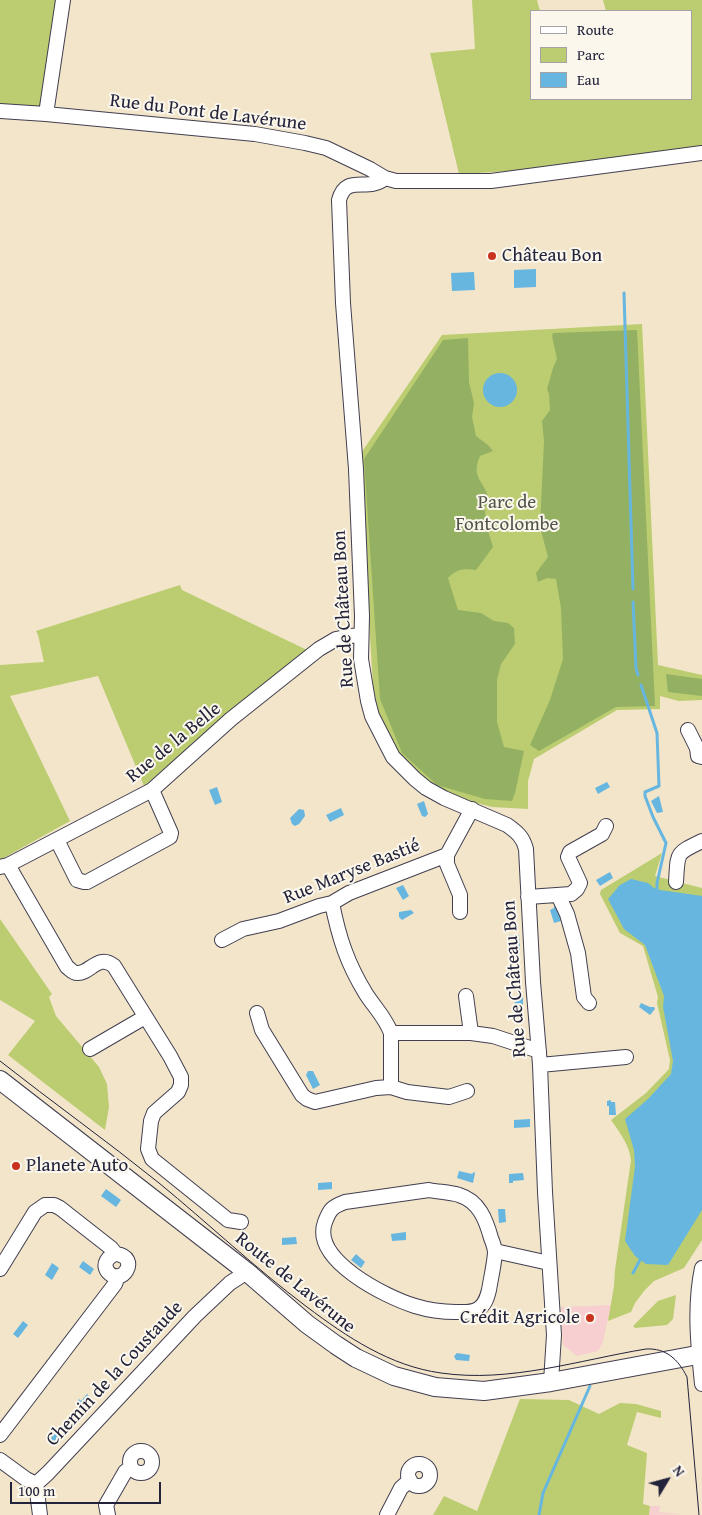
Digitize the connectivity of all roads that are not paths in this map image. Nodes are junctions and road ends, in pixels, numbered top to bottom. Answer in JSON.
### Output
{"nodes":[{"id":1,"x":62,"y":0,"type":"edge"},
{"id":2,"x":0,"y":111,"type":"edge"},
{"id":3,"x":46,"y":114,"type":"junction"},
{"id":4,"x":702,"y":153,"type":"edge"},
{"id":5,"x":384,"y":178,"type":"junction"},
{"id":6,"x":361,"y":635,"type":"junction"},
{"id":7,"x":688,"y":730,"type":"dead end"},
{"id":8,"x":702,"y":757,"type":"edge"},
{"id":9,"x":152,"y":790,"type":"junction"},
{"id":10,"x":472,"y":809,"type":"junction"},
{"id":11,"x":606,"y":826,"type":"dead end"},
{"id":12,"x":57,"y":840,"type":"junction"},
{"id":13,"x":702,"y":841,"type":"edge"},
{"id":14,"x":447,"y":855,"type":"junction"},
{"id":15,"x":4,"y":866,"type":"edge"},
{"id":16,"x":676,"y":882,"type":"dead end"},
{"id":17,"x":558,"y":896,"type":"junction"},
{"id":18,"x":528,"y":897,"type":"junction"},
{"id":19,"x":332,"y":903,"type":"junction"},
{"id":20,"x":460,"y":912,"type":"dead end"},
{"id":21,"x":222,"y":940,"type":"dead end"},
{"id":22,"x":466,"y":996,"type":"dead end"},
{"id":23,"x":589,"y":1002,"type":"dead end"},
{"id":24,"x":257,"y":1014,"type":"dead end"},
{"id":25,"x":145,"y":1017,"type":"junction"},
{"id":26,"x":391,"y":1033,"type":"junction"},
{"id":27,"x":471,"y":1033,"type":"junction"},
{"id":28,"x":90,"y":1049,"type":"dead end"},
{"id":29,"x":626,"y":1057,"type":"dead end"},
{"id":30,"x":539,"y":1058,"type":"junction"},
{"id":31,"x":0,"y":1080,"type":"edge"},
{"id":32,"x":391,"y":1087,"type":"junction"},
{"id":33,"x":467,"y":1091,"type":"dead end"},
{"id":34,"x":241,"y":1222,"type":"dead end"},
{"id":35,"x":495,"y":1251,"type":"junction"},
{"id":36,"x":549,"y":1263,"type":"junction"},
{"id":37,"x":702,"y":1268,"type":"edge"},
{"id":38,"x":0,"y":1269,"type":"edge"},
{"id":39,"x":247,"y":1272,"type":"junction"},
{"id":40,"x":701,"y":1353,"type":"edge"},
{"id":41,"x":552,"y":1382,"type":"junction"},
{"id":42,"x":702,"y":1384,"type":"edge"},
{"id":43,"x":0,"y":1435,"type":"edge"},
{"id":44,"x":0,"y":1460,"type":"edge"},
{"id":45,"x":131,"y":1467,"type":"dead end"},
{"id":46,"x":410,"y":1480,"type":"dead end"},
{"id":47,"x":36,"y":1484,"type":"junction"},
{"id":48,"x":40,"y":1515,"type":"edge"},
{"id":49,"x":108,"y":1515,"type":"edge"},
{"id":50,"x":387,"y":1515,"type":"edge"}],
"edges":[{"from":1,"to":3,"type":"street"},
{"from":2,"to":3,"type":"street","name":"Rue du Pont de Lavérune"},
{"from":3,"to":5,"type":"street","name":"Rue du Pont de Lavérune"},
{"from":4,"to":5,"type":"street","name":"Rue du Pont de Lavérune"},
{"from":5,"to":6,"type":"street","name":"Rue de Château Bon"},
{"from":6,"to":9,"type":"street","name":"Rue de la Belle"},
{"from":6,"to":10,"type":"street","name":"Rue de Château Bon"},
{"from":7,"to":8,"type":"street"},
{"from":9,"to":12,"type":"street","name":"Rue de la Belle"},
{"from":9,"to":12,"type":"street"},
{"from":10,"to":14,"type":"street","name":"Rue Maryse Bastié"},
{"from":10,"to":18,"type":"street","name":"Rue de Château Bon"},
{"from":11,"to":17,"type":"street"},
{"from":12,"to":15,"type":"street","name":"Rue de la Belle"},
{"from":13,"to":16,"type":"street"},
{"from":14,"to":19,"type":"street","name":"Rue Maryse Bastié"},
{"from":14,"to":20,"type":"street"},
{"from":15,"to":25,"type":"street"},
{"from":17,"to":18,"type":"street"},
{"from":17,"to":23,"type":"street"},
{"from":18,"to":30,"type":"street","name":"Rue de Château Bon"},
{"from":19,"to":21,"type":"street","name":"Rue Maryse Bastié"},
{"from":19,"to":26,"type":"street"},
{"from":22,"to":27,"type":"street"},
{"from":24,"to":32,"type":"street"},
{"from":25,"to":28,"type":"street"},
{"from":25,"to":34,"type":"street"},
{"from":26,"to":27,"type":"street"},
{"from":26,"to":32,"type":"street"},
{"from":27,"to":30,"type":"street"},
{"from":29,"to":30,"type":"street"},
{"from":30,"to":36,"type":"street","name":"Rue de Château Bon"},
{"from":31,"to":39,"type":"main road","name":"Route de Lavérune"},
{"from":32,"to":33,"type":"street"},
{"from":35,"to":35,"type":"street"},
{"from":35,"to":36,"type":"street"},
{"from":36,"to":41,"type":"street","name":"Rue de Château Bon"},
{"from":37,"to":40,"type":"street"},
{"from":38,"to":43,"type":"street"},
{"from":39,"to":41,"type":"main road","name":"Route de Lavérune"},
{"from":39,"to":47,"type":"street","name":"Chemin de la Coustaude"},
{"from":40,"to":41,"type":"main road","name":"Route de Lavérune"},
{"from":40,"to":42,"type":"street"},
{"from":44,"to":47,"type":"street"},
{"from":45,"to":49,"type":"street"},
{"from":46,"to":50,"type":"street"},
{"from":47,"to":48,"type":"street"}]}
